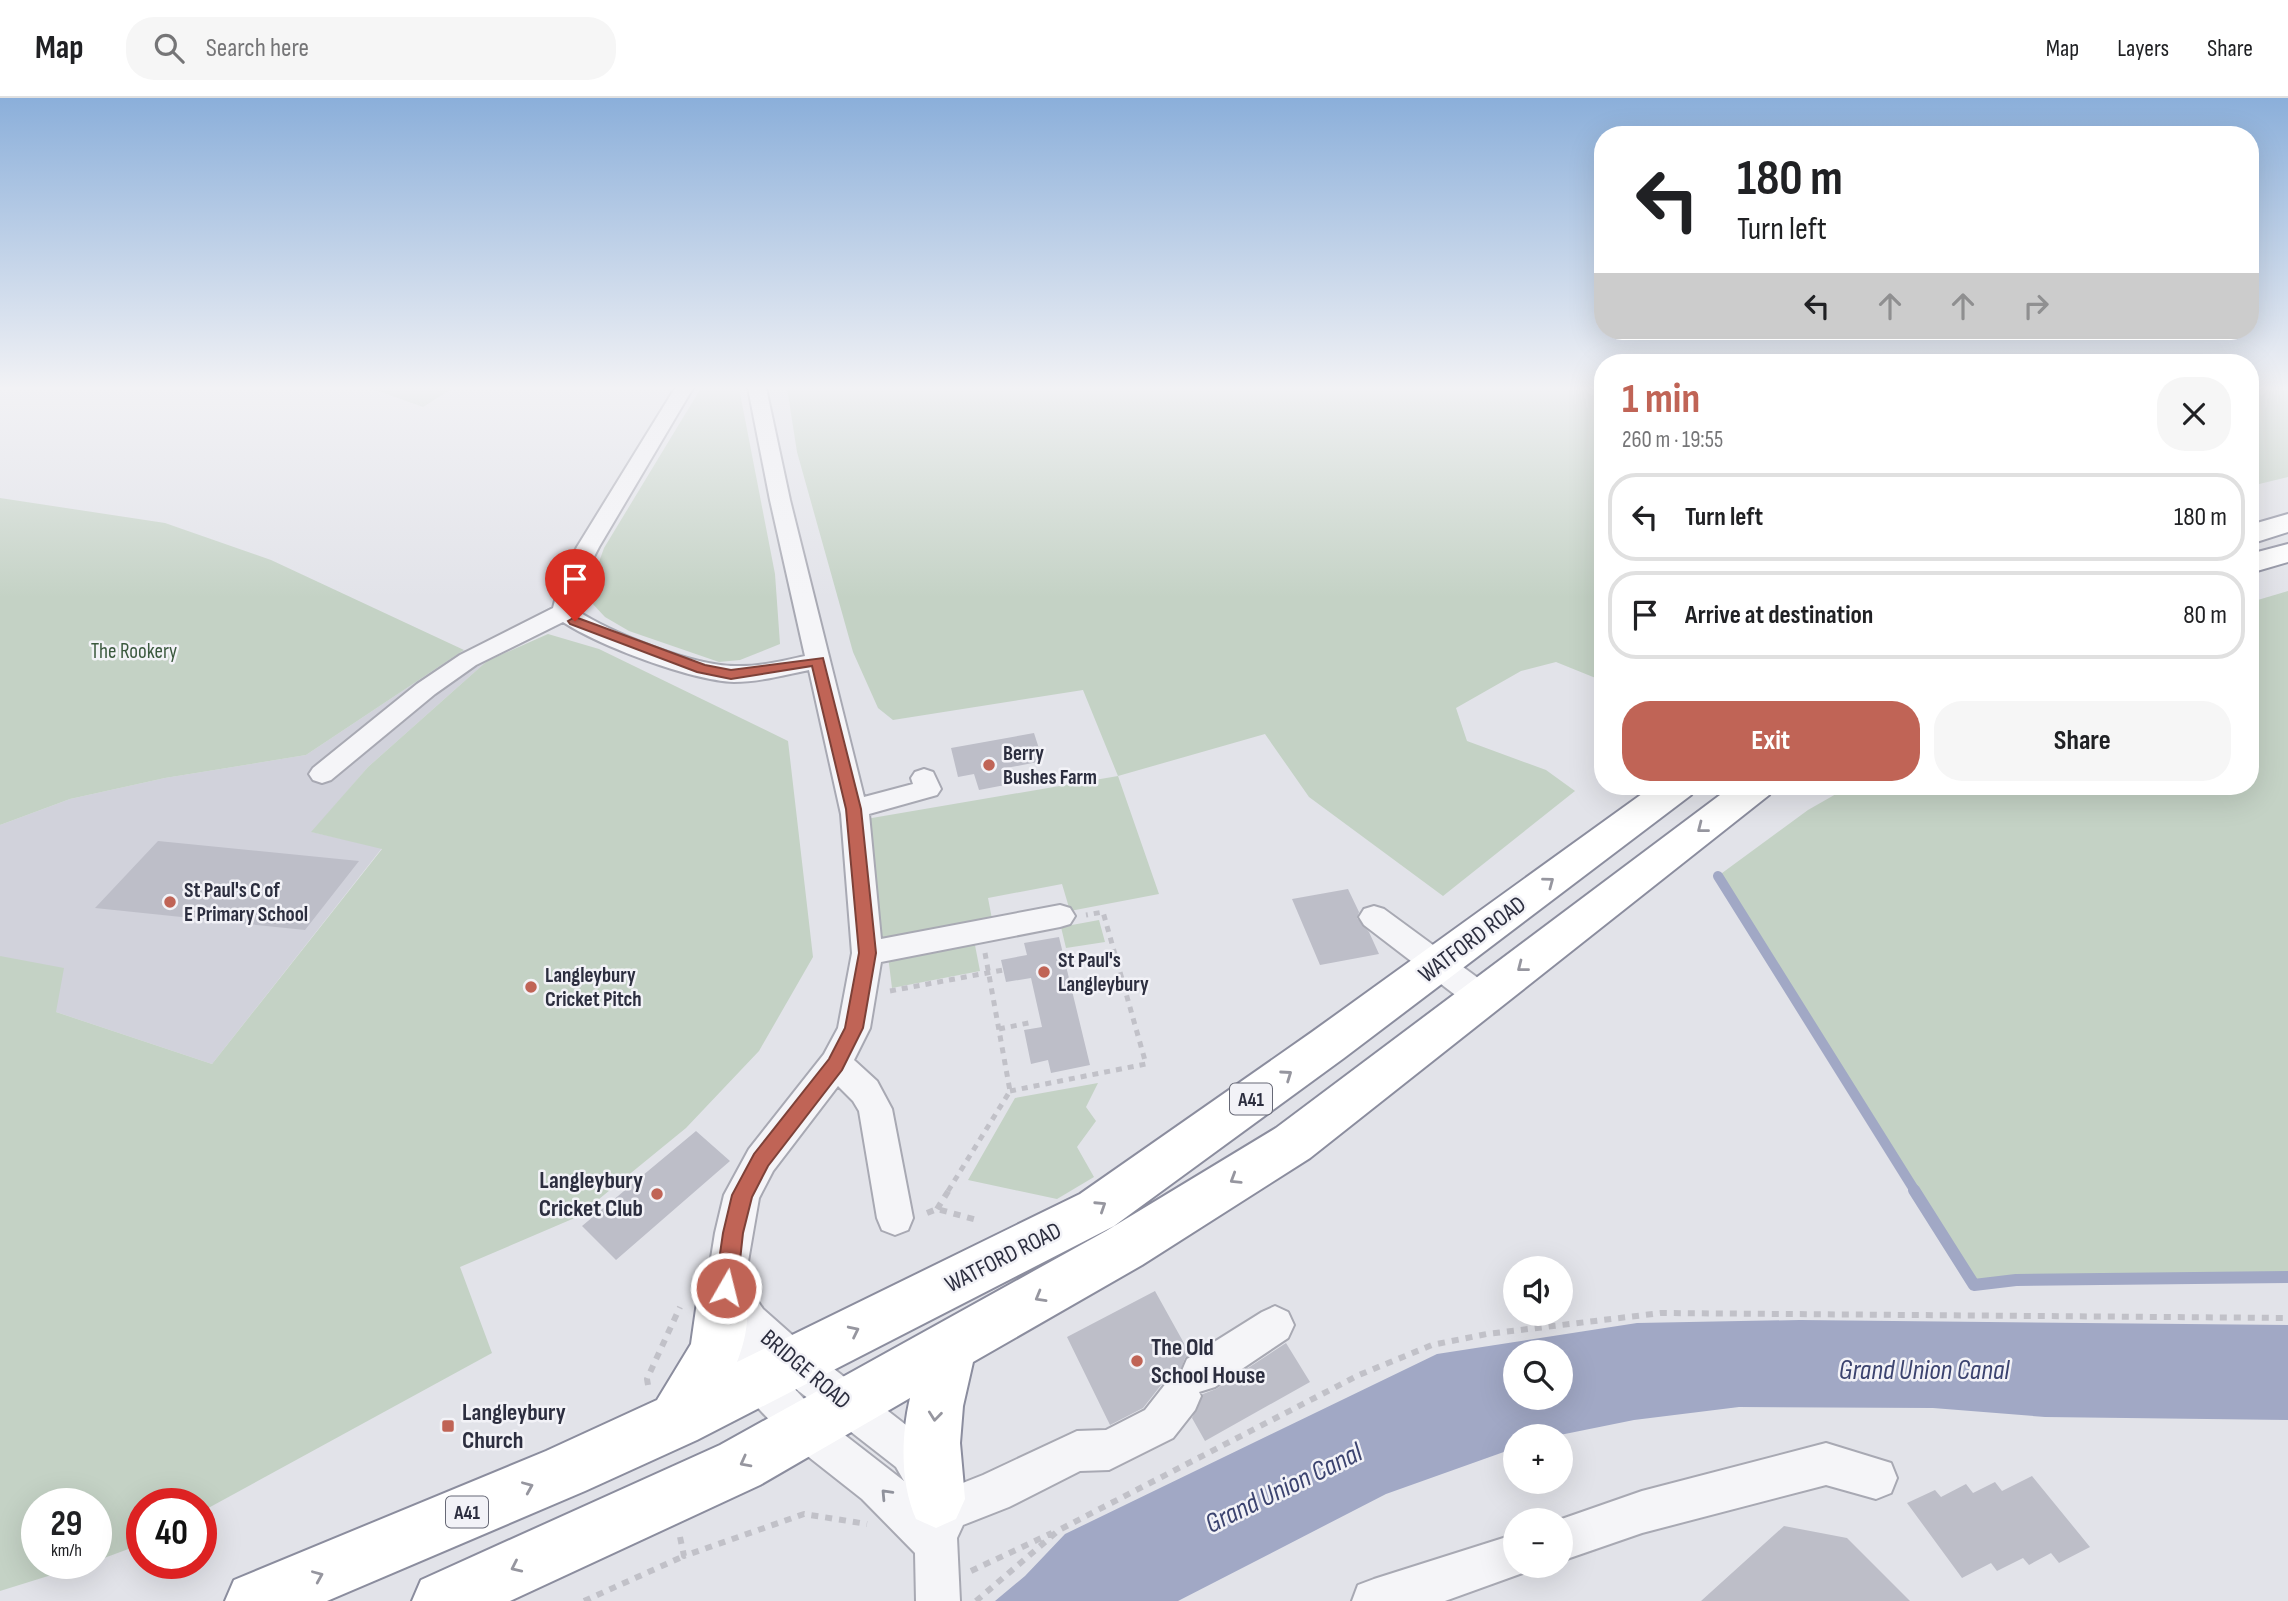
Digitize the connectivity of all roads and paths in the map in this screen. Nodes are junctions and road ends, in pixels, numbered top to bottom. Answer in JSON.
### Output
{"nodes":[{"id":1,"x":650,"y":458,"type":"edge"},
{"id":2,"x":771,"y":458,"type":"edge"},
{"id":3,"x":2288,"y":523,"type":"edge"},
{"id":4,"x":2259,"y":532,"type":"edge"},
{"id":5,"x":2288,"y":553,"type":"edge"},
{"id":6,"x":2259,"y":561,"type":"edge"},
{"id":7,"x":564,"y":612,"type":"junction"},
{"id":8,"x":818,"y":661,"type":"junction"},
{"id":9,"x":322,"y":774,"type":"dead end"},
{"id":10,"x":925,"y":778,"type":"dead end"},
{"id":11,"x":1666,"y":795,"type":"edge"},
{"id":12,"x":1744,"y":795,"type":"edge"},
{"id":13,"x":853,"y":809,"type":"junction"},
{"id":14,"x":1059,"y":916,"type":"joint"},
{"id":15,"x":1374,"y":916,"type":"dead end"},
{"id":16,"x":980,"y":931,"type":"junction"},
{"id":17,"x":867,"y":953,"type":"junction"},
{"id":18,"x":1437,"y":965,"type":"junction"},
{"id":19,"x":1003,"y":970,"type":"dead end"},
{"id":20,"x":988,"y":973,"type":"junction"},
{"id":21,"x":889,"y":992,"type":"dead end"},
{"id":22,"x":1482,"y":998,"type":"junction"},
{"id":23,"x":1033,"y":1022,"type":"dead end"},
{"id":24,"x":999,"y":1029,"type":"junction"},
{"id":25,"x":836,"y":1064,"type":"junction"},
{"id":26,"x":1010,"y":1091,"type":"junction"},
{"id":27,"x":937,"y":1209,"type":"junction"},
{"id":28,"x":895,"y":1218,"type":"joint"},
{"id":29,"x":976,"y":1220,"type":"dead end"},
{"id":30,"x":726,"y":1288,"type":"junction"},
{"id":31,"x":2288,"y":1318,"type":"edge"},
{"id":32,"x":1275,"y":1325,"type":"dead end"},
{"id":33,"x":949,"y":1349,"type":"junction"},
{"id":34,"x":776,"y":1371,"type":"junction"},
{"id":35,"x":826,"y":1417,"type":"junction"},
{"id":36,"x":677,"y":1420,"type":"junction"},
{"id":37,"x":1877,"y":1478,"type":"dead end"},
{"id":38,"x":935,"y":1521,"type":"junction"},
{"id":39,"x":873,"y":1525,"type":"dead end"},
{"id":40,"x":1059,"y":1530,"type":"junction"},
{"id":41,"x":1573,"y":1536,"type":"edge"},
{"id":42,"x":680,"y":1537,"type":"dead end"},
{"id":43,"x":684,"y":1556,"type":"junction"},
{"id":44,"x":1503,"y":1560,"type":"edge"},
{"id":45,"x":951,"y":1596,"type":"edge"},
{"id":46,"x":1393,"y":1599,"type":"edge"},
{"id":47,"x":255,"y":1601,"type":"edge"},
{"id":48,"x":442,"y":1601,"type":"edge"},
{"id":49,"x":584,"y":1601,"type":"edge"}],
"edges":[{"from":1,"to":7,"type":"street"},
{"from":2,"to":8,"type":"street"},
{"from":3,"to":4,"type":"highway"},
{"from":5,"to":6,"type":"highway"},
{"from":7,"to":8,"type":"street"},
{"from":7,"to":9,"type":"street"},
{"from":8,"to":13,"type":"street"},
{"from":10,"to":13,"type":"street"},
{"from":18,"to":11,"type":"highway","name":"WATFORD ROAD","number":"A41","one_way":true},
{"from":12,"to":22,"type":"highway","one_way":true},
{"from":13,"to":17,"type":"street"},
{"from":14,"to":16,"type":"street"},
{"from":14,"to":26,"type":"path"},
{"from":15,"to":18,"type":"street"},
{"from":16,"to":17,"type":"street"},
{"from":16,"to":20,"type":"path"},
{"from":17,"to":25,"type":"street"},
{"from":18,"to":22,"type":"street"},
{"from":34,"to":18,"type":"highway","name":"WATFORD ROAD","number":"A41","one_way":true},
{"from":19,"to":20,"type":"path"},
{"from":20,"to":21,"type":"path"},
{"from":20,"to":24,"type":"path"},
{"from":22,"to":33,"type":"highway","one_way":true},
{"from":23,"to":24,"type":"path"},
{"from":24,"to":26,"type":"path"},
{"from":25,"to":28,"type":"street"},
{"from":25,"to":30,"type":"street"},
{"from":26,"to":27,"type":"path"},
{"from":27,"to":28,"type":"path"},
{"from":27,"to":29,"type":"path"},
{"from":30,"to":34,"type":"street","name":"BRIDGE ROAD"},
{"from":30,"to":36,"type":"highway"},
{"from":31,"to":40,"type":"path"},
{"from":32,"to":38,"type":"street"},
{"from":33,"to":35,"type":"highway"},
{"from":33,"to":38,"type":"highway","one_way":true},
{"from":34,"to":35,"type":"street","name":"BRIDGE ROAD"},
{"from":34,"to":36,"type":"highway","name":"WATFORD ROAD","number":"A41"},
{"from":35,"to":38,"type":"street","name":"BRIDGE ROAD"},
{"from":35,"to":48,"type":"highway","one_way":true},
{"from":47,"to":36,"type":"highway","name":"WATFORD ROAD","number":"A41","one_way":true},
{"from":37,"to":41,"type":"street"},
{"from":38,"to":45,"type":"street","name":"BRIDGE ROAD"},
{"from":39,"to":43,"type":"path"},
{"from":40,"to":45,"type":"path"},
{"from":40,"to":45,"type":"path"},
{"from":42,"to":43,"type":"path"},
{"from":43,"to":49,"type":"path"},
{"from":44,"to":46,"type":"street"}]}
